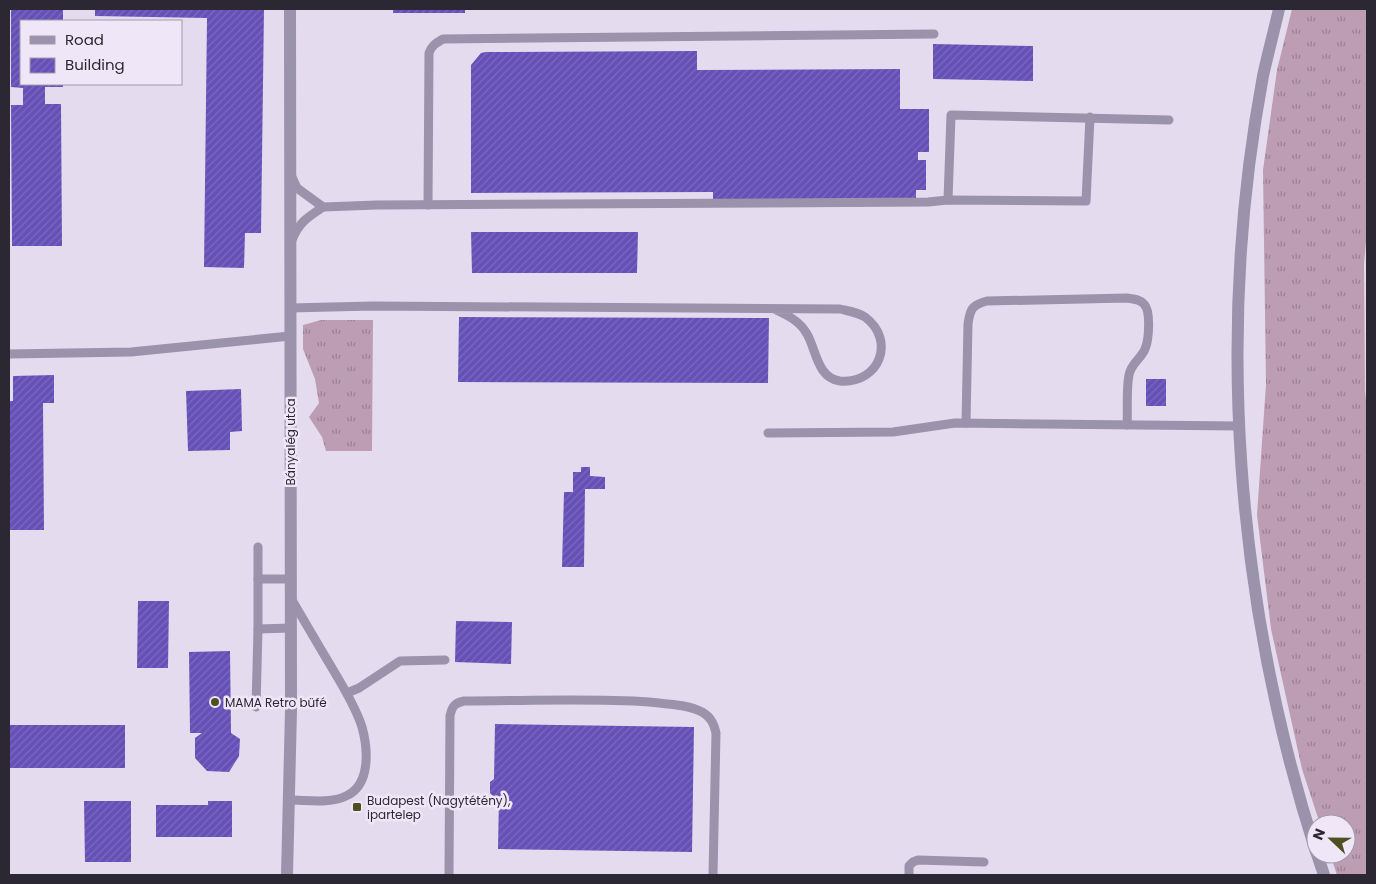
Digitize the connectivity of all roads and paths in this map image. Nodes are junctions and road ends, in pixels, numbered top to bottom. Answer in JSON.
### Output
{"nodes":[{"id":1,"x":290,"y":9,"type":"edge"},
{"id":2,"x":1280,"y":9,"type":"edge"},
{"id":3,"x":934,"y":34,"type":"dead end"},
{"id":4,"x":1090,"y":117,"type":"junction"},
{"id":5,"x":1169,"y":120,"type":"dead end"},
{"id":6,"x":290,"y":173,"type":"junction"},
{"id":7,"x":948,"y":200,"type":"junction"},
{"id":8,"x":428,"y":205,"type":"junction"},
{"id":9,"x":324,"y":207,"type":"junction"},
{"id":10,"x":290,"y":243,"type":"junction"},
{"id":11,"x":290,"y":308,"type":"junction"},
{"id":12,"x":774,"y":309,"type":"junction"},
{"id":13,"x":290,"y":336,"type":"junction"},
{"id":14,"x":9,"y":354,"type":"edge"},
{"id":15,"x":966,"y":423,"type":"junction"},
{"id":16,"x":1127,"y":425,"type":"junction"},
{"id":17,"x":1238,"y":426,"type":"junction"},
{"id":18,"x":768,"y":433,"type":"dead end"},
{"id":19,"x":258,"y":547,"type":"dead end"},
{"id":20,"x":291,"y":579,"type":"junction"},
{"id":21,"x":258,"y":580,"type":"junction"},
{"id":22,"x":291,"y":599,"type":"junction"},
{"id":23,"x":291,"y":628,"type":"junction"},
{"id":24,"x":258,"y":629,"type":"junction"},
{"id":25,"x":445,"y":660,"type":"dead end"},
{"id":26,"x":347,"y":693,"type":"junction"},
{"id":27,"x":256,"y":707,"type":"dead end"},
{"id":28,"x":289,"y":800,"type":"junction"},
{"id":29,"x":1306,"y":818,"type":"edge"},
{"id":30,"x":984,"y":862,"type":"dead end"},
{"id":31,"x":286,"y":875,"type":"edge"},
{"id":32,"x":450,"y":875,"type":"edge"},
{"id":33,"x":713,"y":875,"type":"edge"},
{"id":34,"x":909,"y":875,"type":"edge"}],
"edges":[{"from":1,"to":6,"type":"street","name":"Bányalég utca"},
{"from":2,"to":17,"type":"street"},
{"from":3,"to":8,"type":"lane"},
{"from":4,"to":5,"type":"lane"},
{"from":4,"to":7,"type":"lane"},
{"from":4,"to":7,"type":"lane"},
{"from":6,"to":9,"type":"lane"},
{"from":6,"to":10,"type":"street","name":"Bányalég utca"},
{"from":7,"to":8,"type":"lane"},
{"from":8,"to":9,"type":"lane"},
{"from":9,"to":10,"type":"lane"},
{"from":10,"to":11,"type":"street","name":"Bányalég utca"},
{"from":11,"to":12,"type":"lane"},
{"from":11,"to":13,"type":"street","name":"Bányalég utca"},
{"from":12,"to":12,"type":"lane"},
{"from":13,"to":14,"type":"lane"},
{"from":13,"to":20,"type":"street","name":"Bányalég utca"},
{"from":15,"to":16,"type":"lane"},
{"from":15,"to":16,"type":"lane"},
{"from":15,"to":18,"type":"lane"},
{"from":16,"to":17,"type":"lane"},
{"from":17,"to":29,"type":"street"},
{"from":19,"to":21,"type":"lane"},
{"from":20,"to":21,"type":"lane"},
{"from":20,"to":22,"type":"street","name":"Bányalég utca"},
{"from":21,"to":24,"type":"lane"},
{"from":22,"to":23,"type":"street","name":"Bányalég utca"},
{"from":22,"to":26,"type":"lane"},
{"from":23,"to":24,"type":"lane"},
{"from":23,"to":28,"type":"street","name":"Bányalég utca"},
{"from":24,"to":27,"type":"lane"},
{"from":25,"to":26,"type":"lane"},
{"from":26,"to":28,"type":"lane"},
{"from":28,"to":31,"type":"street","name":"Bányalég utca"},
{"from":30,"to":34,"type":"lane"},
{"from":32,"to":33,"type":"lane"}]}
